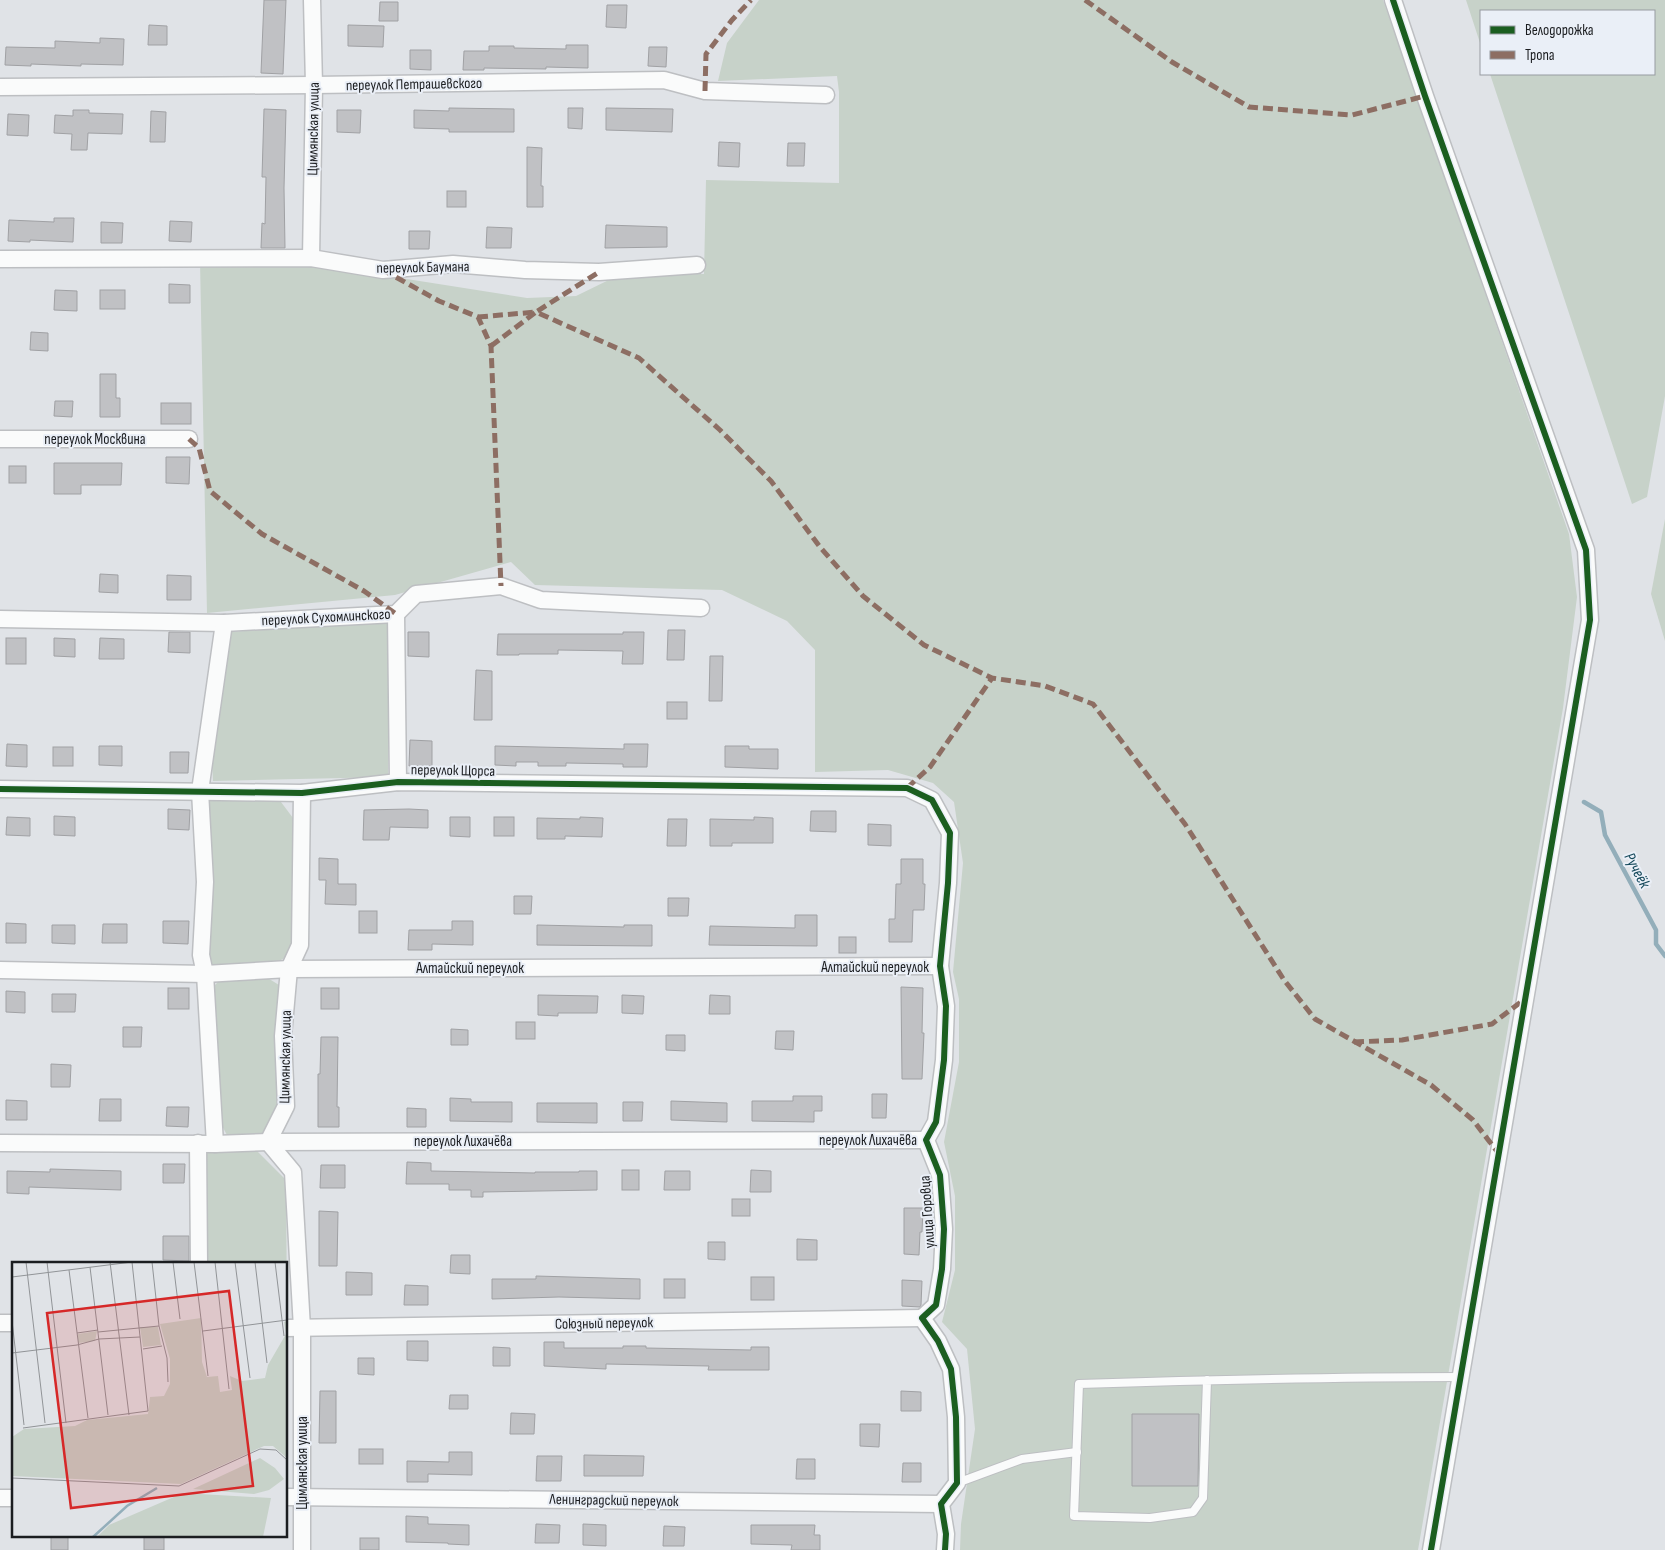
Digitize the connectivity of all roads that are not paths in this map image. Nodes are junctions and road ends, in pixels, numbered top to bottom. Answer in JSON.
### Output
{"nodes":[{"id":1,"x":312,"y":0,"type":"edge"},
{"id":2,"x":1393,"y":0,"type":"edge"},
{"id":3,"x":314,"y":85,"type":"junction"},
{"id":4,"x":0,"y":87,"type":"edge"},
{"id":5,"x":826,"y":95,"type":"dead end"},
{"id":6,"x":311,"y":258,"type":"junction"},
{"id":7,"x":0,"y":260,"type":"edge"},
{"id":8,"x":697,"y":265,"type":"dead end"},
{"id":9,"x":0,"y":439,"type":"edge"},
{"id":10,"x":189,"y":439,"type":"dead end"},
{"id":11,"x":701,"y":608,"type":"dead end"},
{"id":12,"x":396,"y":614,"type":"junction"},
{"id":13,"x":0,"y":619,"type":"edge"},
{"id":14,"x":224,"y":622,"type":"junction"},
{"id":15,"x":398,"y":782,"type":"junction"},
{"id":16,"x":0,"y":789,"type":"edge"},
{"id":17,"x":200,"y":791,"type":"junction"},
{"id":18,"x":302,"y":793,"type":"junction"},
{"id":19,"x":940,"y":966,"type":"junction"},
{"id":20,"x":289,"y":969,"type":"junction"},
{"id":21,"x":0,"y":970,"type":"edge"},
{"id":22,"x":205,"y":974,"type":"junction"},
{"id":23,"x":926,"y":1140,"type":"junction"},
{"id":24,"x":268,"y":1142,"type":"junction"},
{"id":25,"x":0,"y":1143,"type":"edge"},
{"id":26,"x":198,"y":1143,"type":"junction"},
{"id":27,"x":215,"y":1144,"type":"junction"},
{"id":28,"x":199,"y":1262,"type":"edge"},
{"id":29,"x":922,"y":1318,"type":"junction"},
{"id":30,"x":294,"y":1328,"type":"edge"},
{"id":31,"x":1461,"y":1377,"type":"junction"},
{"id":32,"x":1207,"y":1380,"type":"junction"},
{"id":33,"x":1077,"y":1452,"type":"junction"},
{"id":34,"x":958,"y":1483,"type":"junction"},
{"id":35,"x":294,"y":1496,"type":"edge"},
{"id":36,"x":941,"y":1504,"type":"junction"},
{"id":37,"x":302,"y":1550,"type":"edge"},
{"id":38,"x":945,"y":1550,"type":"edge"},
{"id":39,"x":1431,"y":1550,"type":"edge"}],
"edges":[{"from":1,"to":3,"type":"street","name":"Цимлянская улица"},
{"from":2,"to":31,"type":"street"},
{"from":3,"to":4,"type":"street","name":"переулок Петрашевского"},
{"from":3,"to":5,"type":"street","name":"переулок Петрашевского"},
{"from":3,"to":6,"type":"street","name":"Цимлянская улица"},
{"from":6,"to":7,"type":"street","name":"переулок Баумана"},
{"from":6,"to":8,"type":"street","name":"переулок Баумана"},
{"from":9,"to":10,"type":"street","name":"переулок Москвина"},
{"from":11,"to":12,"type":"street","name":"переулок Сухомлинского"},
{"from":12,"to":14,"type":"street","name":"переулок Сухомлинского"},
{"from":12,"to":15,"type":"street"},
{"from":13,"to":14,"type":"street","name":"переулок Сухомлинского"},
{"from":14,"to":17,"type":"street"},
{"from":15,"to":18,"type":"street","name":"переулок Щорса"},
{"from":15,"to":19,"type":"street","name":"переулок Щорса"},
{"from":16,"to":17,"type":"street","name":"переулок Щорса"},
{"from":17,"to":18,"type":"street","name":"переулок Щорса"},
{"from":17,"to":22,"type":"street"},
{"from":18,"to":20,"type":"street","name":"Цимлянская улица"},
{"from":19,"to":20,"type":"street","name":"Алтайский переулок"},
{"from":19,"to":23,"type":"street"},
{"from":20,"to":22,"type":"street","name":"Алтайский переулок"},
{"from":20,"to":24,"type":"street","name":"Цимлянская улица"},
{"from":21,"to":22,"type":"street","name":"Алтайский переулок"},
{"from":22,"to":27,"type":"street"},
{"from":23,"to":24,"type":"street","name":"переулок Лихачёва"},
{"from":23,"to":29,"type":"street","name":"улица Горовца"},
{"from":24,"to":27,"type":"street","name":"переулок Лихачёва"},
{"from":24,"to":30,"type":"street","name":"Цимлянская улица"},
{"from":25,"to":26,"type":"street","name":"переулок Лихачёва"},
{"from":26,"to":27,"type":"street","name":"переулок Лихачёва"},
{"from":26,"to":28,"type":"street"},
{"from":29,"to":30,"type":"street","name":"Союзный переулок"},
{"from":29,"to":34,"type":"street"},
{"from":30,"to":35,"type":"street","name":"Цимлянская улица"},
{"from":31,"to":32,"type":"lane"},
{"from":31,"to":39,"type":"street"},
{"from":32,"to":33,"type":"lane"},
{"from":32,"to":33,"type":"lane"},
{"from":33,"to":34,"type":"lane"},
{"from":34,"to":36,"type":"street"},
{"from":35,"to":36,"type":"street","name":"Ленинградский переулок"},
{"from":35,"to":37,"type":"street","name":"Цимлянская улица"},
{"from":36,"to":38,"type":"street"}]}
